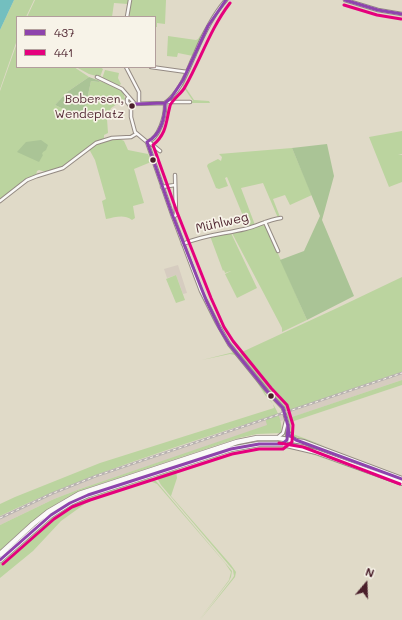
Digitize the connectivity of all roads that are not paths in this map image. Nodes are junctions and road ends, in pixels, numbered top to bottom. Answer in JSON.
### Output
{"nodes":[{"id":1,"x":130,"y":0,"type":"edge"},
{"id":2,"x":226,"y":0,"type":"edge"},
{"id":3,"x":345,"y":0,"type":"edge"},
{"id":4,"x":402,"y":14,"type":"edge"},
{"id":5,"x":127,"y":16,"type":"edge"},
{"id":6,"x":127,"y":68,"type":"edge"},
{"id":7,"x":156,"y":68,"type":"edge"},
{"id":8,"x":187,"y":72,"type":"junction"},
{"id":9,"x":97,"y":77,"type":"dead end"},
{"id":10,"x":129,"y":98,"type":"junction"},
{"id":11,"x":190,"y":102,"type":"dead end"},
{"id":12,"x":139,"y":103,"type":"junction"},
{"id":13,"x":165,"y":103,"type":"junction"},
{"id":14,"x":133,"y":105,"type":"junction"},
{"id":15,"x":136,"y":134,"type":"junction"},
{"id":16,"x":148,"y":142,"type":"junction"},
{"id":17,"x":160,"y":151,"type":"dead end"},
{"id":18,"x":175,"y":175,"type":"dead end"},
{"id":19,"x":175,"y":184,"type":"junction"},
{"id":20,"x":162,"y":187,"type":"junction"},
{"id":21,"x":0,"y":201,"type":"edge"},
{"id":22,"x":173,"y":217,"type":"junction"},
{"id":23,"x":281,"y":218,"type":"dead end"},
{"id":24,"x":265,"y":222,"type":"junction"},
{"id":25,"x":183,"y":244,"type":"junction"},
{"id":26,"x":278,"y":251,"type":"dead end"},
{"id":27,"x":286,"y":420,"type":"junction"},
{"id":28,"x":288,"y":432,"type":"junction"},
{"id":29,"x":277,"y":438,"type":"junction"},
{"id":30,"x":287,"y":439,"type":"junction"},
{"id":31,"x":296,"y":440,"type":"junction"},
{"id":32,"x":282,"y":444,"type":"junction"},
{"id":33,"x":402,"y":479,"type":"edge"},
{"id":34,"x":402,"y":483,"type":"edge"},
{"id":35,"x":0,"y":554,"type":"edge"},
{"id":36,"x":0,"y":560,"type":"edge"}],
"edges":[{"from":1,"to":5,"type":"street"},
{"from":2,"to":8,"type":"street"},
{"from":3,"to":4,"type":"street"},
{"from":6,"to":12,"type":"street"},
{"from":7,"to":8,"type":"street"},
{"from":8,"to":13,"type":"street"},
{"from":9,"to":10,"type":"street"},
{"from":10,"to":14,"type":"street"},
{"from":10,"to":14,"type":"street"},
{"from":11,"to":13,"type":"street"},
{"from":12,"to":13,"type":"street"},
{"from":12,"to":14,"type":"street"},
{"from":13,"to":16,"type":"street"},
{"from":14,"to":15,"type":"street"},
{"from":15,"to":16,"type":"street"},
{"from":15,"to":21,"type":"street"},
{"from":16,"to":17,"type":"street"},
{"from":16,"to":20,"type":"street"},
{"from":18,"to":19,"type":"street"},
{"from":19,"to":20,"type":"street"},
{"from":19,"to":22,"type":"street"},
{"from":20,"to":22,"type":"street"},
{"from":22,"to":25,"type":"street"},
{"from":23,"to":24,"type":"street","name":"Mühlweg"},
{"from":24,"to":25,"type":"street","name":"Mühlweg"},
{"from":24,"to":26,"type":"street","name":"Mühlweg"},
{"from":25,"to":27,"type":"street"},
{"from":27,"to":28,"type":"street"},
{"from":27,"to":29,"type":"street"},
{"from":28,"to":30,"type":"street"},
{"from":28,"to":31,"type":"street"},
{"from":29,"to":30,"type":"main road"},
{"from":29,"to":35,"type":"highway"},
{"from":30,"to":31,"type":"main road"},
{"from":30,"to":32,"type":"street"},
{"from":31,"to":33,"type":"main road"},
{"from":32,"to":34,"type":"main road"},
{"from":32,"to":36,"type":"highway"}]}
